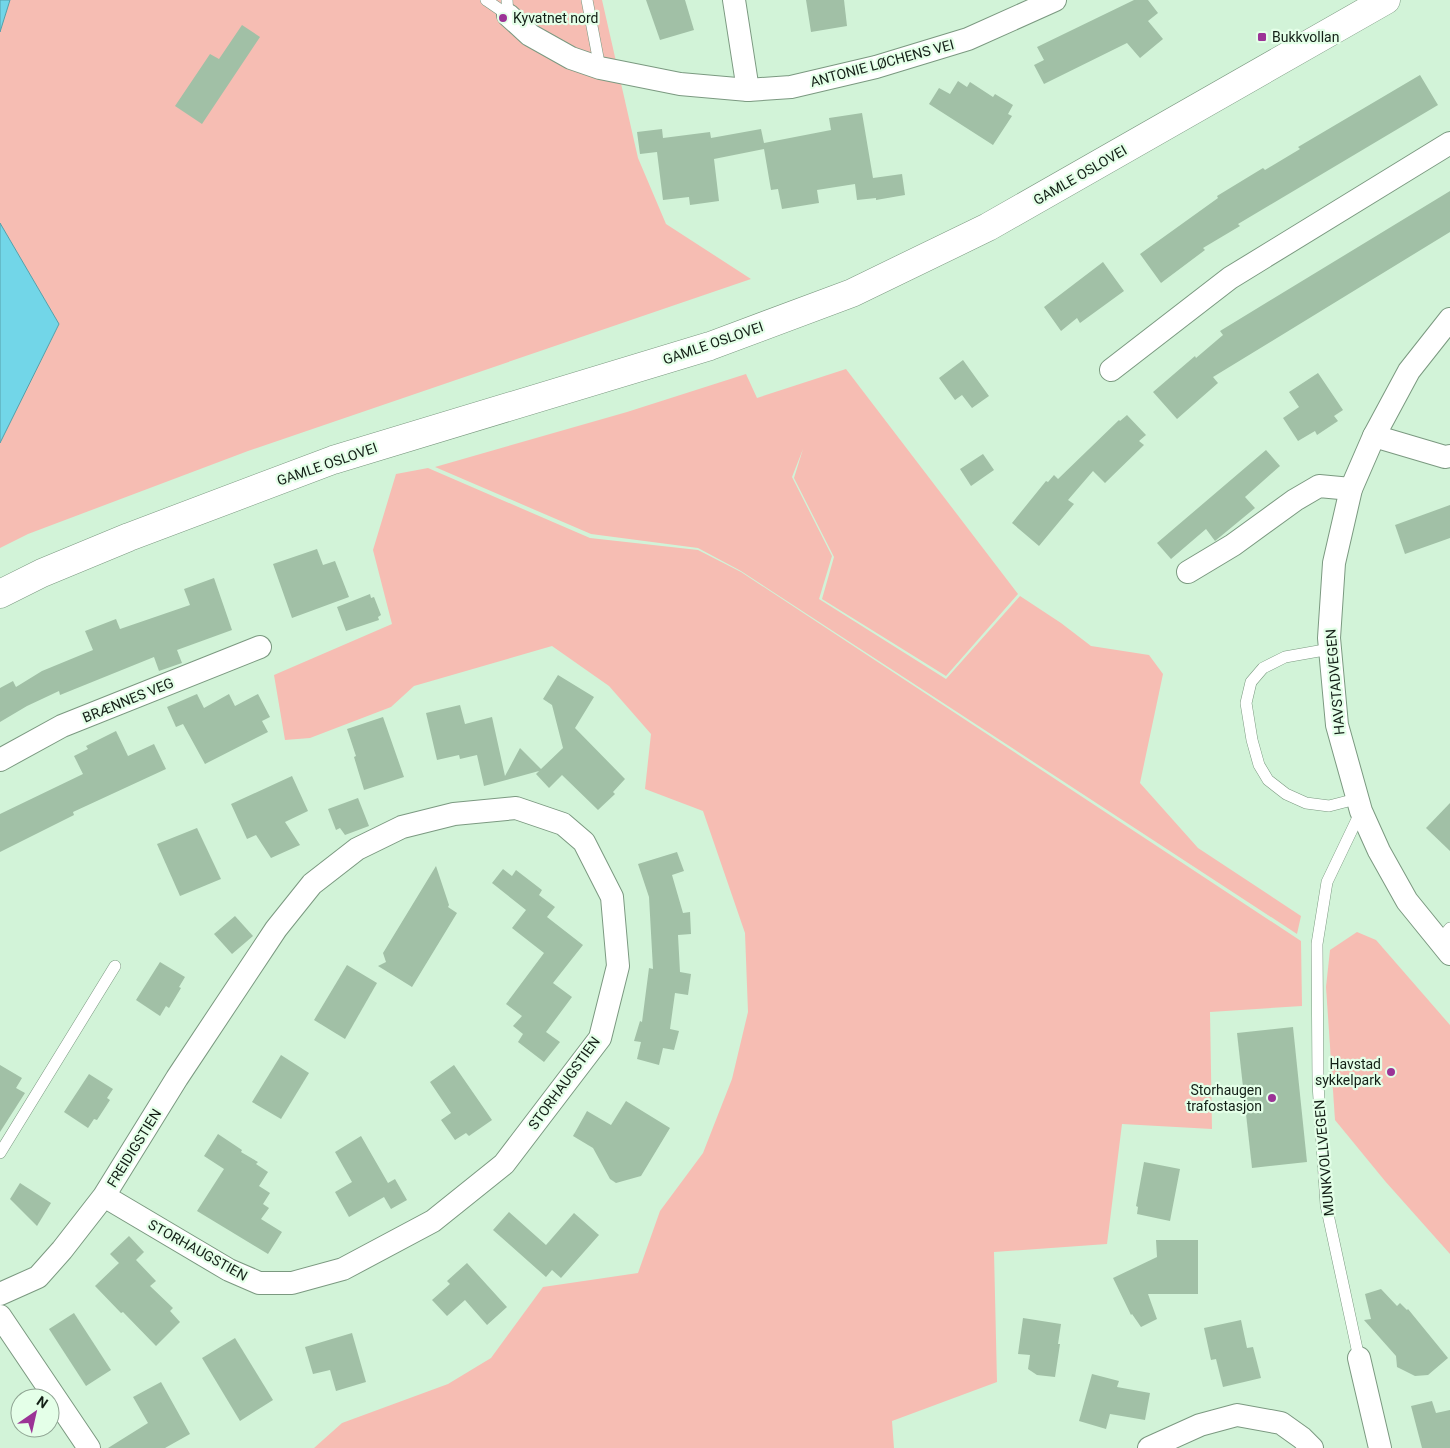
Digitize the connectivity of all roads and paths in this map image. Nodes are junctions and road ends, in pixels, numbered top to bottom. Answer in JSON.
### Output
{"nodes":[{"id":1,"x":486,"y":0,"type":"edge"},
{"id":2,"x":587,"y":0,"type":"edge"},
{"id":3,"x":734,"y":0,"type":"edge"},
{"id":4,"x":1055,"y":0,"type":"edge"},
{"id":5,"x":1386,"y":0,"type":"edge"},
{"id":6,"x":507,"y":8,"type":"edge"},
{"id":7,"x":600,"y":68,"type":"junction"},
{"id":8,"x":748,"y":90,"type":"junction"},
{"id":9,"x":1450,"y":144,"type":"edge"},
{"id":10,"x":1450,"y":319,"type":"edge"},
{"id":11,"x":1111,"y":370,"type":"dead end"},
{"id":12,"x":1374,"y":436,"type":"junction"},
{"id":13,"x":1450,"y":456,"type":"edge"},
{"id":14,"x":1351,"y":489,"type":"junction"},
{"id":15,"x":1188,"y":572,"type":"dead end"},
{"id":16,"x":0,"y":594,"type":"edge"},
{"id":17,"x":260,"y":648,"type":"dead end"},
{"id":18,"x":1330,"y":649,"type":"junction"},
{"id":19,"x":0,"y":760,"type":"edge"},
{"id":20,"x":1358,"y":805,"type":"junction"},
{"id":21,"x":1446,"y":942,"type":"edge"},
{"id":22,"x":115,"y":966,"type":"dead end"},
{"id":23,"x":244,"y":978,"type":"joint"},
{"id":24,"x":0,"y":1153,"type":"edge"},
{"id":25,"x":104,"y":1196,"type":"junction"},
{"id":26,"x":0,"y":1294,"type":"edge"},
{"id":27,"x":0,"y":1316,"type":"edge"},
{"id":28,"x":1359,"y":1358,"type":"joint"},
{"id":29,"x":89,"y":1448,"type":"edge"},
{"id":30,"x":1149,"y":1448,"type":"edge"},
{"id":31,"x":1312,"y":1448,"type":"edge"},
{"id":32,"x":1380,"y":1448,"type":"edge"}],
"edges":[{"from":1,"to":6,"type":"lane","name":"ANTONIE LØCHENS VEI"},
{"from":2,"to":7,"type":"lane"},
{"from":3,"to":8,"type":"street"},
{"from":4,"to":8,"type":"street","name":"ANTONIE LØCHENS VEI"},
{"from":5,"to":16,"type":"street","name":"GAMLE OSLOVEI"},
{"from":6,"to":7,"type":"street","name":"ANTONIE LØCHENS VEI"},
{"from":7,"to":8,"type":"street","name":"ANTONIE LØCHENS VEI"},
{"from":9,"to":11,"type":"street"},
{"from":10,"to":12,"type":"street","name":"HAVSTADVEGEN"},
{"from":12,"to":13,"type":"street"},
{"from":12,"to":14,"type":"street","name":"HAVSTADVEGEN"},
{"from":14,"to":15,"type":"street"},
{"from":14,"to":18,"type":"street","name":"HAVSTADVEGEN"},
{"from":17,"to":19,"type":"street","name":"BRÆNNES VEG"},
{"from":18,"to":20,"type":"street","name":"HAVSTADVEGEN"},
{"from":18,"to":20,"type":"lane"},
{"from":20,"to":21,"type":"street","name":"HAVSTADVEGEN"},
{"from":20,"to":28,"type":"lane","name":"MUNKVOLLVEGEN"},
{"from":22,"to":24,"type":"lane"},
{"from":23,"to":25,"type":"street","name":"FREIDIGSTIEN"},
{"from":23,"to":25,"type":"street","name":"STORHAUGSTIEN"},
{"from":25,"to":26,"type":"street","name":"FREIDIGSTIEN"},
{"from":27,"to":29,"type":"street"},
{"from":28,"to":32,"type":"street","name":"MUNKVOLLVEGEN"},
{"from":30,"to":31,"type":"street"}]}
